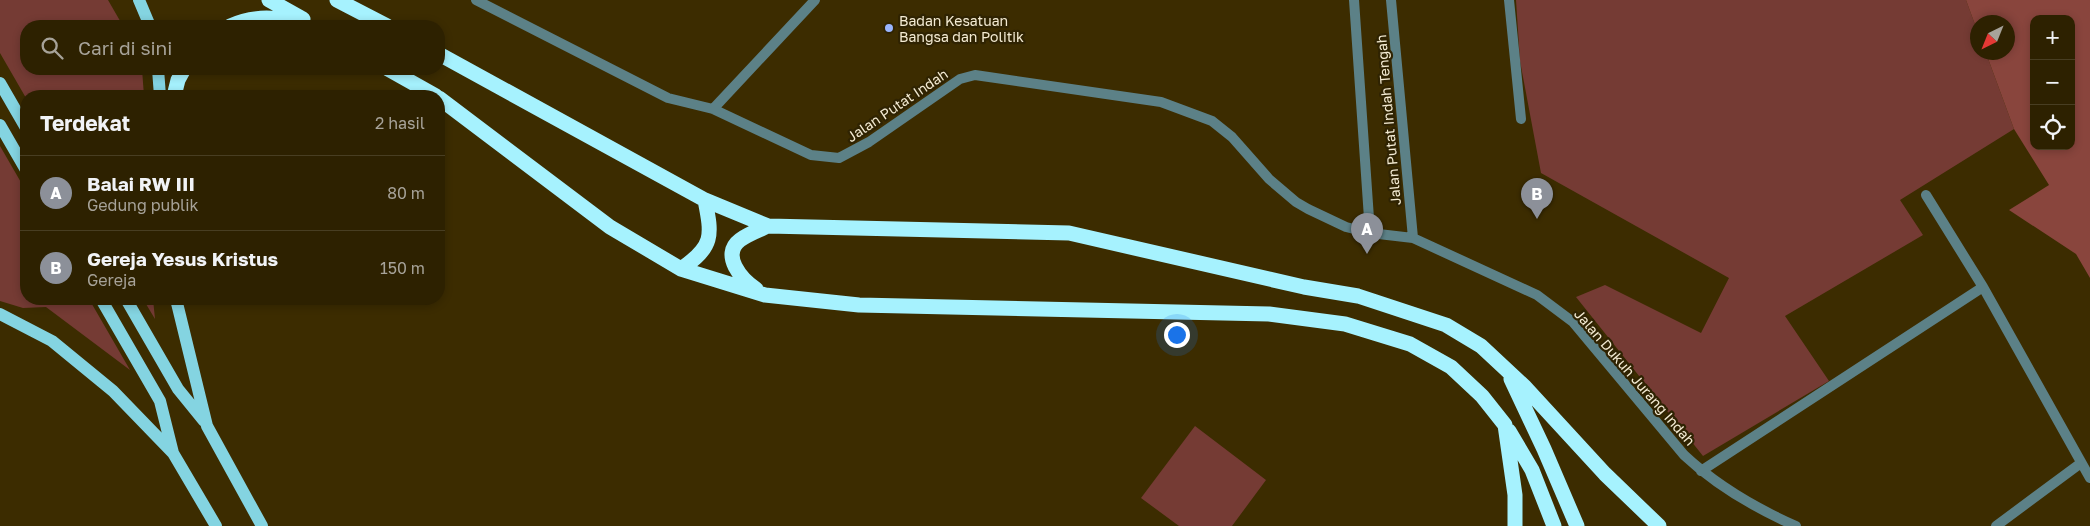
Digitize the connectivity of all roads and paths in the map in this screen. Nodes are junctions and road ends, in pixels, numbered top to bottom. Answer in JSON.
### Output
{"nodes":[{"id":1,"x":139,"y":0,"type":"edge"},
{"id":2,"x":145,"y":0,"type":"edge"},
{"id":3,"x":269,"y":0,"type":"edge"},
{"id":4,"x":337,"y":0,"type":"edge"},
{"id":5,"x":476,"y":0,"type":"edge"},
{"id":6,"x":815,"y":0,"type":"edge"},
{"id":7,"x":1354,"y":0,"type":"edge"},
{"id":8,"x":1391,"y":0,"type":"edge"},
{"id":9,"x":1509,"y":0,"type":"edge"},
{"id":10,"x":149,"y":20,"type":"edge"},
{"id":11,"x":150,"y":20,"type":"edge"},
{"id":12,"x":243,"y":20,"type":"edge"},
{"id":13,"x":291,"y":20,"type":"edge"},
{"id":14,"x":304,"y":20,"type":"edge"},
{"id":15,"x":375,"y":20,"type":"edge"},
{"id":16,"x":445,"y":57,"type":"edge"},
{"id":17,"x":158,"y":75,"type":"edge"},
{"id":18,"x":181,"y":75,"type":"edge"},
{"id":19,"x":398,"y":75,"type":"edge"},
{"id":20,"x":0,"y":83,"type":"edge"},
{"id":21,"x":160,"y":90,"type":"edge"},
{"id":22,"x":176,"y":90,"type":"edge"},
{"id":23,"x":425,"y":90,"type":"edge"},
{"id":24,"x":445,"y":103,"type":"edge"},
{"id":25,"x":713,"y":109,"type":"junction"},
{"id":26,"x":20,"y":118,"type":"edge"},
{"id":27,"x":1521,"y":119,"type":"dead end"},
{"id":28,"x":0,"y":125,"type":"edge"},
{"id":29,"x":20,"y":160,"type":"edge"},
{"id":30,"x":1926,"y":195,"type":"dead end"},
{"id":31,"x":705,"y":200,"type":"junction"},
{"id":32,"x":768,"y":226,"type":"junction"},
{"id":33,"x":1370,"y":233,"type":"junction"},
{"id":34,"x":1413,"y":238,"type":"junction"},
{"id":35,"x":681,"y":269,"type":"junction"},
{"id":36,"x":1983,"y":287,"type":"junction"},
{"id":37,"x":765,"y":295,"type":"junction"},
{"id":38,"x":104,"y":305,"type":"edge"},
{"id":39,"x":129,"y":305,"type":"edge"},
{"id":40,"x":178,"y":305,"type":"edge"},
{"id":41,"x":0,"y":314,"type":"edge"},
{"id":42,"x":1508,"y":374,"type":"junction"},
{"id":43,"x":1505,"y":425,"type":"junction"},
{"id":44,"x":208,"y":426,"type":"junction"},
{"id":45,"x":173,"y":453,"type":"junction"},
{"id":46,"x":2081,"y":463,"type":"junction"},
{"id":47,"x":1701,"y":471,"type":"junction"},
{"id":48,"x":2090,"y":478,"type":"edge"},
{"id":49,"x":216,"y":526,"type":"edge"},
{"id":50,"x":262,"y":526,"type":"edge"},
{"id":51,"x":1515,"y":526,"type":"edge"},
{"id":52,"x":1554,"y":526,"type":"edge"},
{"id":53,"x":1577,"y":526,"type":"edge"},
{"id":54,"x":1659,"y":526,"type":"edge"},
{"id":55,"x":1796,"y":526,"type":"edge"},
{"id":56,"x":1996,"y":526,"type":"edge"}],
"edges":[{"from":1,"to":10,"type":"main road"},
{"from":2,"to":11,"type":"main road"},
{"from":3,"to":14,"type":"highway"},
{"from":4,"to":15,"type":"highway"},
{"from":5,"to":25,"type":"street","name":"Jalan Putat Indah"},
{"from":6,"to":25,"type":"street"},
{"from":7,"to":33,"type":"street","name":"Jalan Putat Indah Tengah"},
{"from":8,"to":34,"type":"street","name":"Jalan Putat Indah Tengah"},
{"from":9,"to":27,"type":"street"},
{"from":12,"to":13,"type":"highway"},
{"from":16,"to":31,"type":"highway"},
{"from":17,"to":21,"type":"main road"},
{"from":18,"to":22,"type":"highway"},
{"from":19,"to":23,"type":"highway"},
{"from":20,"to":26,"type":"main road"},
{"from":24,"to":35,"type":"highway"},
{"from":25,"to":33,"type":"street","name":"Jalan Putat Indah"},
{"from":28,"to":29,"type":"main road"},
{"from":30,"to":36,"type":"street"},
{"from":31,"to":32,"type":"highway"},
{"from":31,"to":35,"type":"highway"},
{"from":32,"to":37,"type":"highway"},
{"from":32,"to":42,"type":"highway"},
{"from":33,"to":34,"type":"street","name":"Jalan Putat Indah"},
{"from":34,"to":47,"type":"street","name":"Jalan Dukuh Jurang Indah"},
{"from":35,"to":37,"type":"highway"},
{"from":36,"to":46,"type":"street"},
{"from":36,"to":47,"type":"street"},
{"from":37,"to":43,"type":"highway"},
{"from":38,"to":45,"type":"main road"},
{"from":39,"to":44,"type":"main road"},
{"from":40,"to":44,"type":"main road"},
{"from":41,"to":45,"type":"main road"},
{"from":42,"to":53,"type":"highway"},
{"from":42,"to":54,"type":"highway"},
{"from":43,"to":51,"type":"highway"},
{"from":43,"to":52,"type":"highway"},
{"from":44,"to":50,"type":"main road"},
{"from":45,"to":49,"type":"main road"},
{"from":46,"to":48,"type":"street"},
{"from":46,"to":56,"type":"street"},
{"from":47,"to":55,"type":"street","name":"Jalan Dukuh Jurang Indah"}]}
